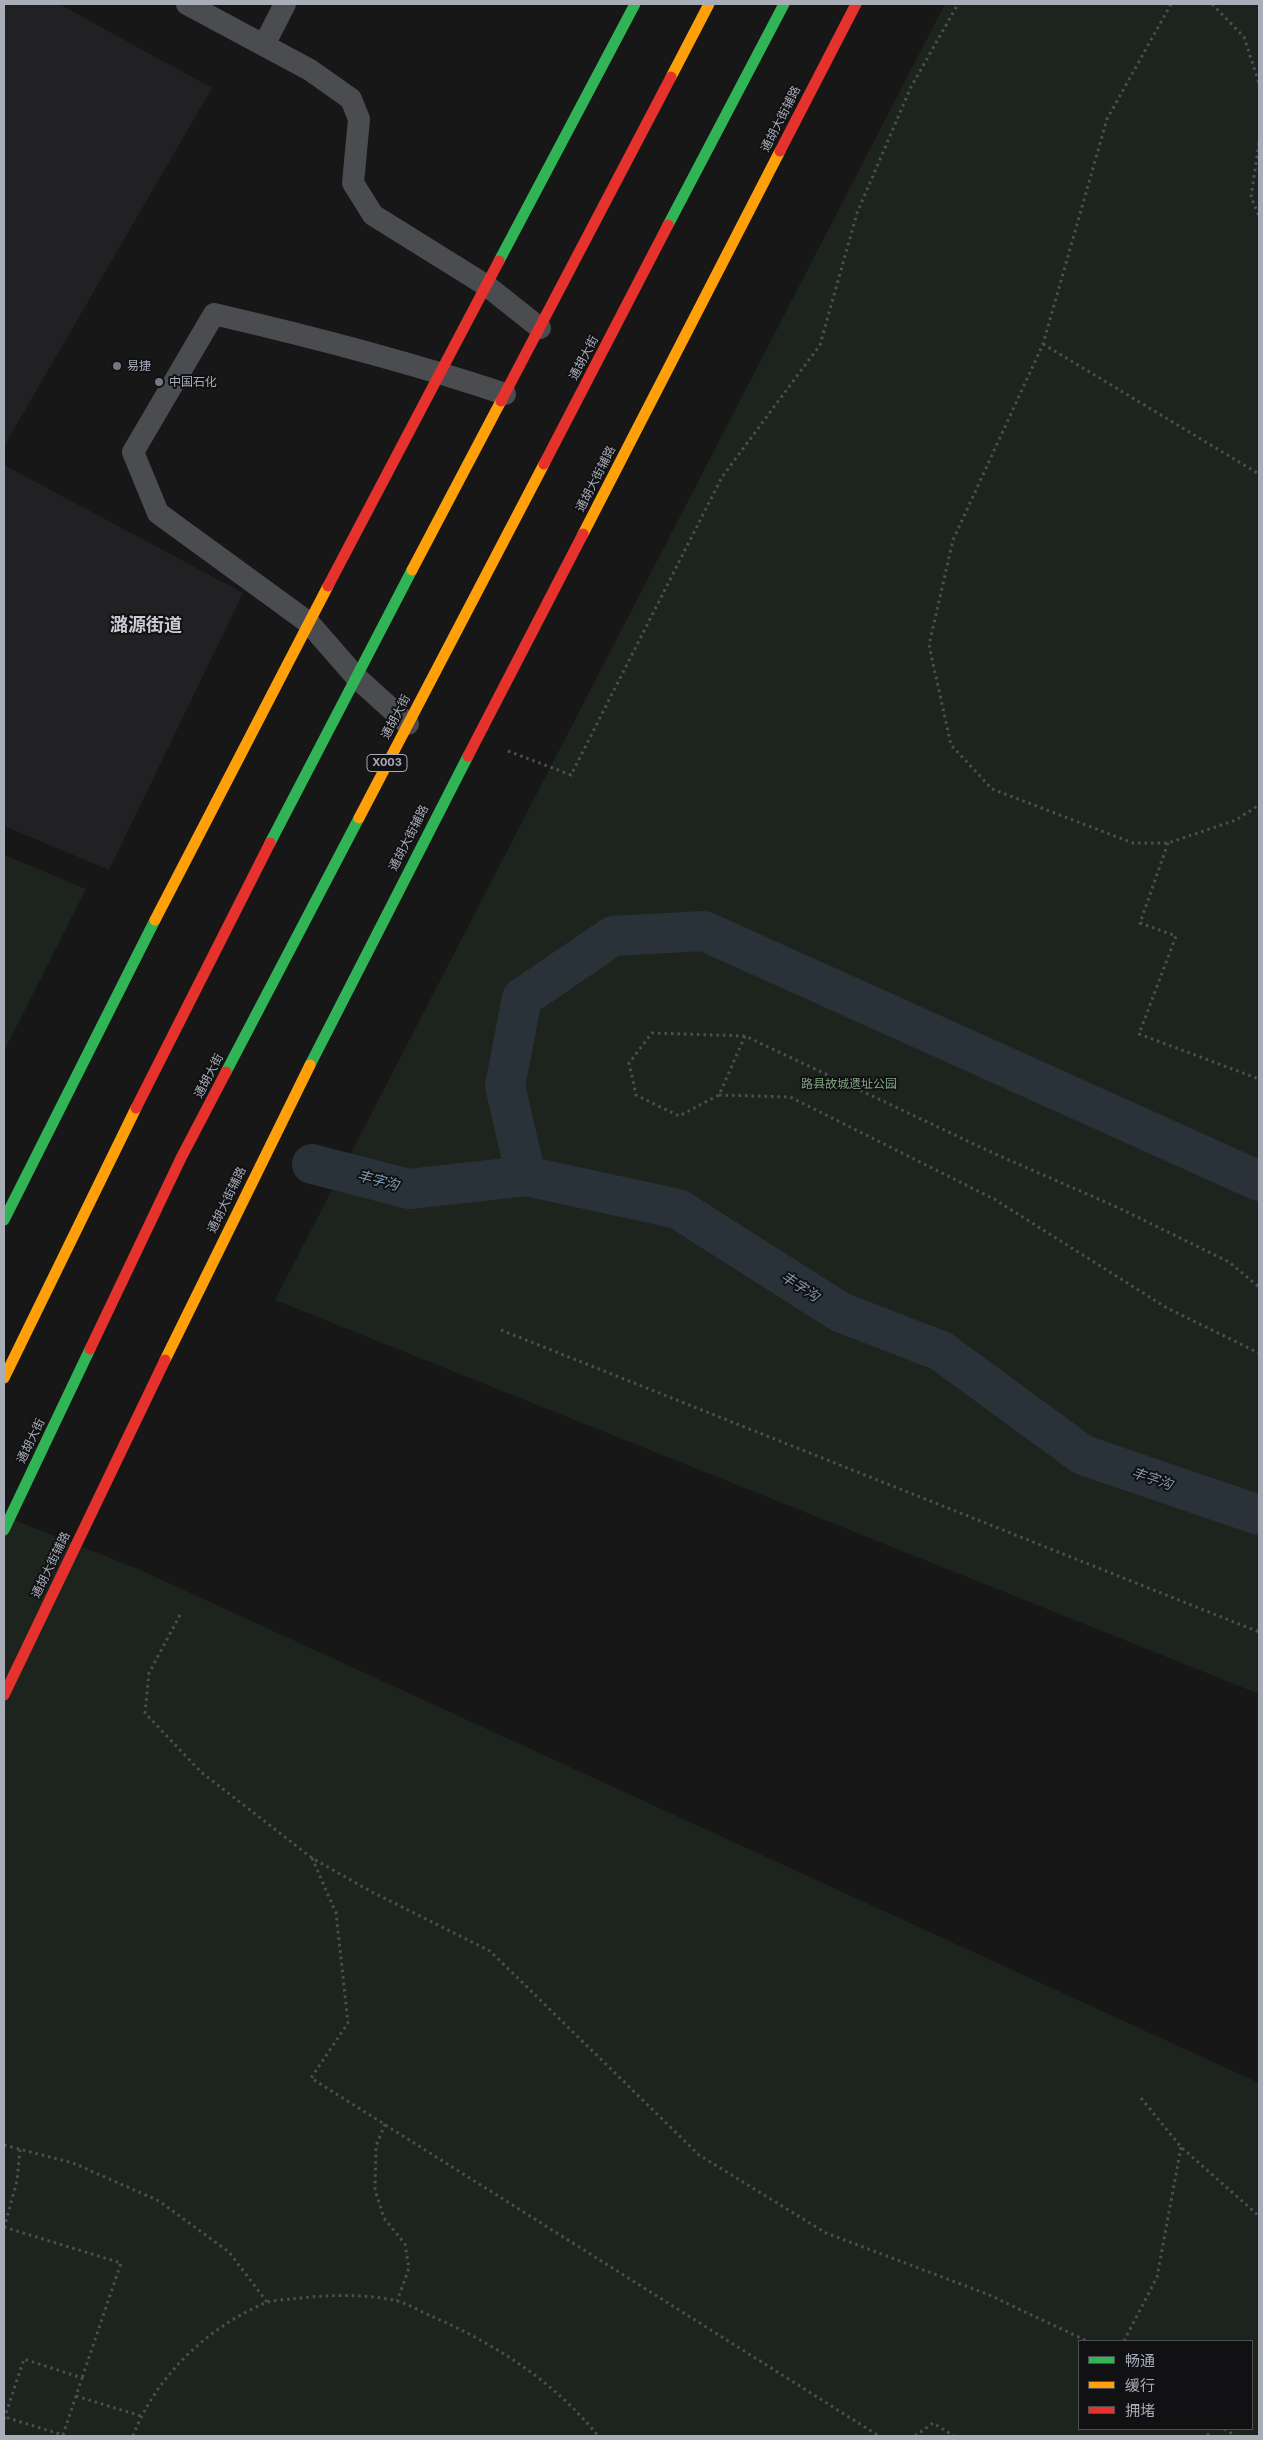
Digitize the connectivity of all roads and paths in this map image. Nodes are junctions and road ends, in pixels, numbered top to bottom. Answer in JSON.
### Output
{"nodes":[{"id":1,"x":187,"y":4,"type":"edge"},
{"id":2,"x":285,"y":4,"type":"edge"},
{"id":3,"x":635,"y":4,"type":"edge"},
{"id":4,"x":709,"y":4,"type":"edge"},
{"id":5,"x":784,"y":4,"type":"edge"},
{"id":6,"x":856,"y":4,"type":"edge"},
{"id":7,"x":958,"y":4,"type":"edge"},
{"id":8,"x":1171,"y":4,"type":"edge"},
{"id":9,"x":1212,"y":4,"type":"edge"},
{"id":10,"x":264,"y":45,"type":"junction"},
{"id":11,"x":1259,"y":83,"type":"edge"},
{"id":12,"x":1259,"y":143,"type":"edge"},
{"id":13,"x":1259,"y":216,"type":"edge"},
{"id":14,"x":487,"y":286,"type":"junction"},
{"id":15,"x":540,"y":328,"type":"junction"},
{"id":16,"x":1043,"y":344,"type":"junction"},
{"id":17,"x":441,"y":372,"type":"junction"},
{"id":18,"x":505,"y":394,"type":"junction"},
{"id":19,"x":1259,"y":474,"type":"edge"},
{"id":20,"x":309,"y":622,"type":"junction"},
{"id":21,"x":357,"y":678,"type":"junction"},
{"id":22,"x":408,"y":724,"type":"junction"},
{"id":23,"x":477,"y":739,"type":"junction"},
{"id":24,"x":1259,"y":805,"type":"edge"},
{"id":25,"x":1168,"y":843,"type":"junction"},
{"id":26,"x":746,"y":1036,"type":"junction"},
{"id":27,"x":1259,"y":1079,"type":"edge"},
{"id":28,"x":719,"y":1095,"type":"junction"},
{"id":29,"x":4,"y":1220,"type":"edge"},
{"id":30,"x":1259,"y":1287,"type":"edge"},
{"id":31,"x":501,"y":1330,"type":"dead end"},
{"id":32,"x":1259,"y":1352,"type":"edge"},
{"id":33,"x":4,"y":1378,"type":"edge"},
{"id":34,"x":4,"y":1530,"type":"edge"},
{"id":35,"x":180,"y":1615,"type":"dead end"},
{"id":36,"x":1259,"y":1632,"type":"edge"},
{"id":37,"x":4,"y":1694,"type":"edge"},
{"id":38,"x":312,"y":1858,"type":"junction"},
{"id":39,"x":1141,"y":2098,"type":"dead end"},
{"id":40,"x":385,"y":2124,"type":"junction"},
{"id":41,"x":4,"y":2145,"type":"edge"},
{"id":42,"x":1182,"y":2147,"type":"junction"},
{"id":43,"x":20,"y":2149,"type":"junction"},
{"id":44,"x":1259,"y":2216,"type":"edge"},
{"id":45,"x":4,"y":2228,"type":"edge"},
{"id":46,"x":397,"y":2301,"type":"junction"},
{"id":47,"x":267,"y":2302,"type":"junction"},
{"id":48,"x":1086,"y":2340,"type":"edge"},
{"id":49,"x":1125,"y":2340,"type":"edge"},
{"id":50,"x":82,"y":2378,"type":"junction"},
{"id":51,"x":76,"y":2396,"type":"junction"},
{"id":52,"x":140,"y":2416,"type":"junction"},
{"id":53,"x":4,"y":2418,"type":"edge"},
{"id":54,"x":133,"y":2436,"type":"edge"},
{"id":55,"x":598,"y":2436,"type":"edge"},
{"id":56,"x":879,"y":2436,"type":"edge"},
{"id":57,"x":915,"y":2436,"type":"edge"},
{"id":58,"x":954,"y":2436,"type":"edge"}],
"edges":[{"from":1,"to":10,"type":"lane"},
{"from":2,"to":10,"type":"lane"},
{"from":3,"to":14,"type":"street"},
{"from":4,"to":15,"type":"street"},
{"from":5,"to":22,"type":"street","name":"通胡大街","number":"X003"},
{"from":6,"to":23,"type":"street","name":"通胡大街辅路"},
{"from":7,"to":23,"type":"path"},
{"from":8,"to":16,"type":"path"},
{"from":9,"to":11,"type":"path"},
{"from":10,"to":14,"type":"lane"},
{"from":12,"to":13,"type":"path"},
{"from":14,"to":15,"type":"lane"},
{"from":14,"to":17,"type":"street"},
{"from":15,"to":18,"type":"street"},
{"from":16,"to":19,"type":"path"},
{"from":16,"to":25,"type":"path"},
{"from":17,"to":18,"type":"lane"},
{"from":17,"to":20,"type":"street"},
{"from":17,"to":20,"type":"lane"},
{"from":18,"to":21,"type":"street"},
{"from":20,"to":21,"type":"lane"},
{"from":20,"to":29,"type":"street"},
{"from":21,"to":22,"type":"lane"},
{"from":21,"to":33,"type":"street"},
{"from":22,"to":34,"type":"street","name":"通胡大街","number":"X003"},
{"from":23,"to":37,"type":"street","name":"通胡大街辅路"},
{"from":24,"to":25,"type":"path"},
{"from":25,"to":27,"type":"path"},
{"from":26,"to":28,"type":"path"},
{"from":26,"to":28,"type":"path"},
{"from":26,"to":30,"type":"path"},
{"from":28,"to":32,"type":"path"},
{"from":31,"to":36,"type":"path"},
{"from":35,"to":38,"type":"path"},
{"from":38,"to":40,"type":"path"},
{"from":38,"to":48,"type":"path"},
{"from":39,"to":42,"type":"path"},
{"from":40,"to":46,"type":"path"},
{"from":40,"to":56,"type":"path"},
{"from":41,"to":43,"type":"path"},
{"from":42,"to":44,"type":"path"},
{"from":42,"to":49,"type":"path"},
{"from":43,"to":45,"type":"path"},
{"from":43,"to":47,"type":"path"},
{"from":45,"to":50,"type":"path"},
{"from":46,"to":47,"type":"path"},
{"from":46,"to":55,"type":"path"},
{"from":47,"to":52,"type":"path"},
{"from":50,"to":51,"type":"path"},
{"from":50,"to":53,"type":"path"},
{"from":51,"to":52,"type":"path"},
{"from":51,"to":53,"type":"path"},
{"from":52,"to":54,"type":"path"},
{"from":57,"to":58,"type":"path"}]}
